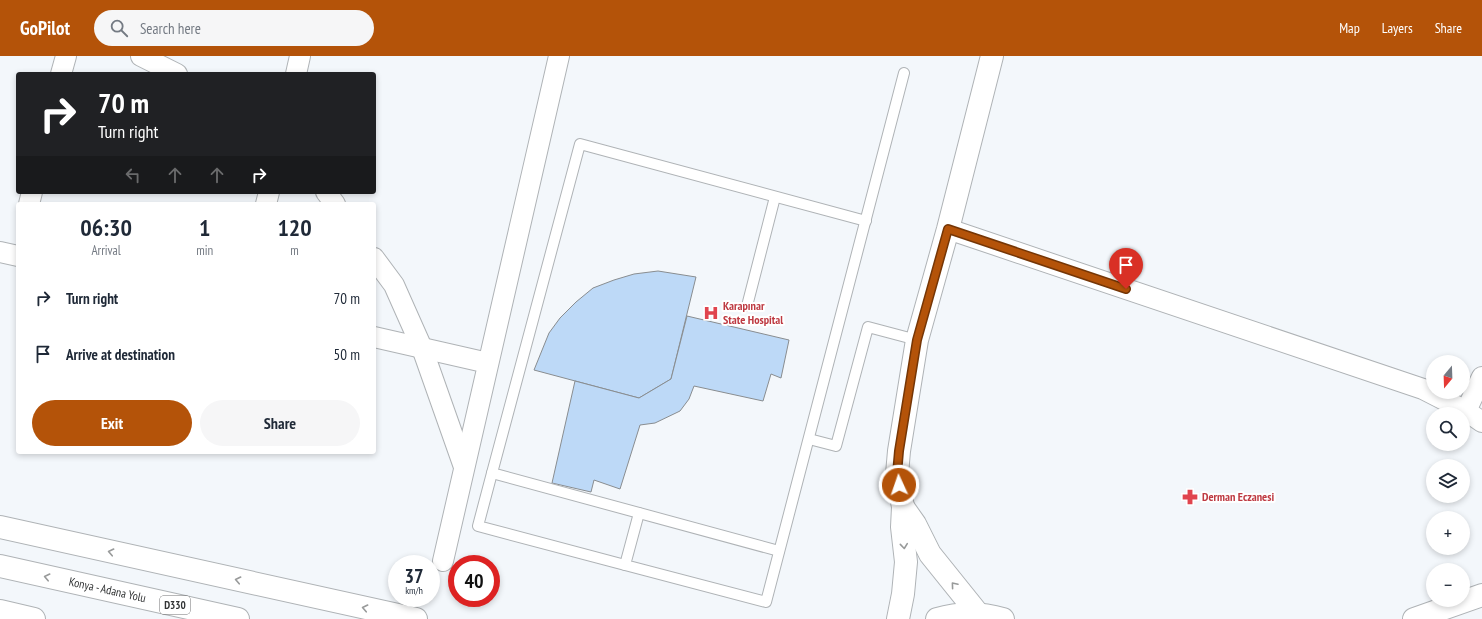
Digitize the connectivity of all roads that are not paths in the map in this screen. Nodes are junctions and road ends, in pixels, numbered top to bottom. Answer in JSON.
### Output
{"nodes":[{"id":1,"x":66,"y":56,"type":"edge"},
{"id":2,"x":142,"y":56,"type":"edge"},
{"id":3,"x":300,"y":56,"type":"edge"},
{"id":4,"x":559,"y":56,"type":"edge"},
{"id":5,"x":992,"y":56,"type":"edge"},
{"id":6,"x":62,"y":72,"type":"edge"},
{"id":7,"x":173,"y":72,"type":"edge"},
{"id":8,"x":296,"y":72,"type":"edge"},
{"id":9,"x":904,"y":73,"type":"dead end"},
{"id":10,"x":775,"y":197,"type":"junction"},
{"id":11,"x":866,"y":221,"type":"junction"},
{"id":12,"x":948,"y":229,"type":"junction"},
{"id":13,"x":376,"y":261,"type":"edge"},
{"id":14,"x":747,"y":306,"type":"dead end"},
{"id":15,"x":376,"y":337,"type":"edge"},
{"id":16,"x":917,"y":340,"type":"junction"},
{"id":17,"x":422,"y":348,"type":"junction"},
{"id":18,"x":488,"y":363,"type":"junction"},
{"id":19,"x":1482,"y":378,"type":"edge"},
{"id":20,"x":1474,"y":416,"type":"edge"},
{"id":21,"x":809,"y":439,"type":"junction"},
{"id":22,"x":464,"y":467,"type":"junction"},
{"id":23,"x":492,"y":474,"type":"junction"},
{"id":24,"x":902,"y":507,"type":"junction"},
{"id":25,"x":639,"y":513,"type":"junction"},
{"id":26,"x":0,"y":527,"type":"edge"},
{"id":27,"x":779,"y":551,"type":"junction"},
{"id":28,"x":443,"y":561,"type":"dead end"},
{"id":29,"x":625,"y":565,"type":"junction"},
{"id":30,"x":0,"y":566,"type":"edge"},
{"id":31,"x":1482,"y":595,"type":"edge"},
{"id":32,"x":0,"y":612,"type":"edge"},
{"id":33,"x":979,"y":615,"type":"junction"},
{"id":34,"x":34,"y":619,"type":"edge"},
{"id":35,"x":238,"y":619,"type":"edge"},
{"id":36,"x":416,"y":619,"type":"edge"},
{"id":37,"x":898,"y":619,"type":"edge"},
{"id":38,"x":937,"y":619,"type":"edge"},
{"id":39,"x":1003,"y":619,"type":"edge"},
{"id":40,"x":1414,"y":619,"type":"edge"}],
"edges":[{"from":1,"to":6,"type":"street"},
{"from":2,"to":7,"type":"street"},
{"from":3,"to":8,"type":"street"},
{"from":4,"to":18,"type":"street"},
{"from":5,"to":12,"type":"main road"},
{"from":9,"to":11,"type":"lane"},
{"from":10,"to":11,"type":"lane"},
{"from":10,"to":14,"type":"lane"},
{"from":10,"to":23,"type":"lane"},
{"from":11,"to":21,"type":"lane"},
{"from":12,"to":16,"type":"main road"},
{"from":12,"to":20,"type":"street"},
{"from":13,"to":17,"type":"street"},
{"from":15,"to":17,"type":"street"},
{"from":16,"to":21,"type":"lane"},
{"from":16,"to":24,"type":"main road"},
{"from":17,"to":18,"type":"street"},
{"from":17,"to":22,"type":"street"},
{"from":18,"to":22,"type":"street"},
{"from":19,"to":20,"type":"street"},
{"from":21,"to":27,"type":"lane"},
{"from":22,"to":28,"type":"street"},
{"from":23,"to":25,"type":"lane"},
{"from":23,"to":29,"type":"lane"},
{"from":33,"to":24,"type":"main road","one_way":true},
{"from":24,"to":37,"type":"main road","one_way":true},
{"from":25,"to":27,"type":"lane"},
{"from":25,"to":29,"type":"lane"},
{"from":36,"to":26,"type":"main road","one_way":true},
{"from":27,"to":29,"type":"lane"},
{"from":35,"to":30,"type":"main road","name":"Konya - Adana Yolu","number":"D330","one_way":true},
{"from":31,"to":40,"type":"main road"},
{"from":32,"to":34,"type":"main road"},
{"from":33,"to":38,"type":"main road"},
{"from":33,"to":39,"type":"main road"}]}
